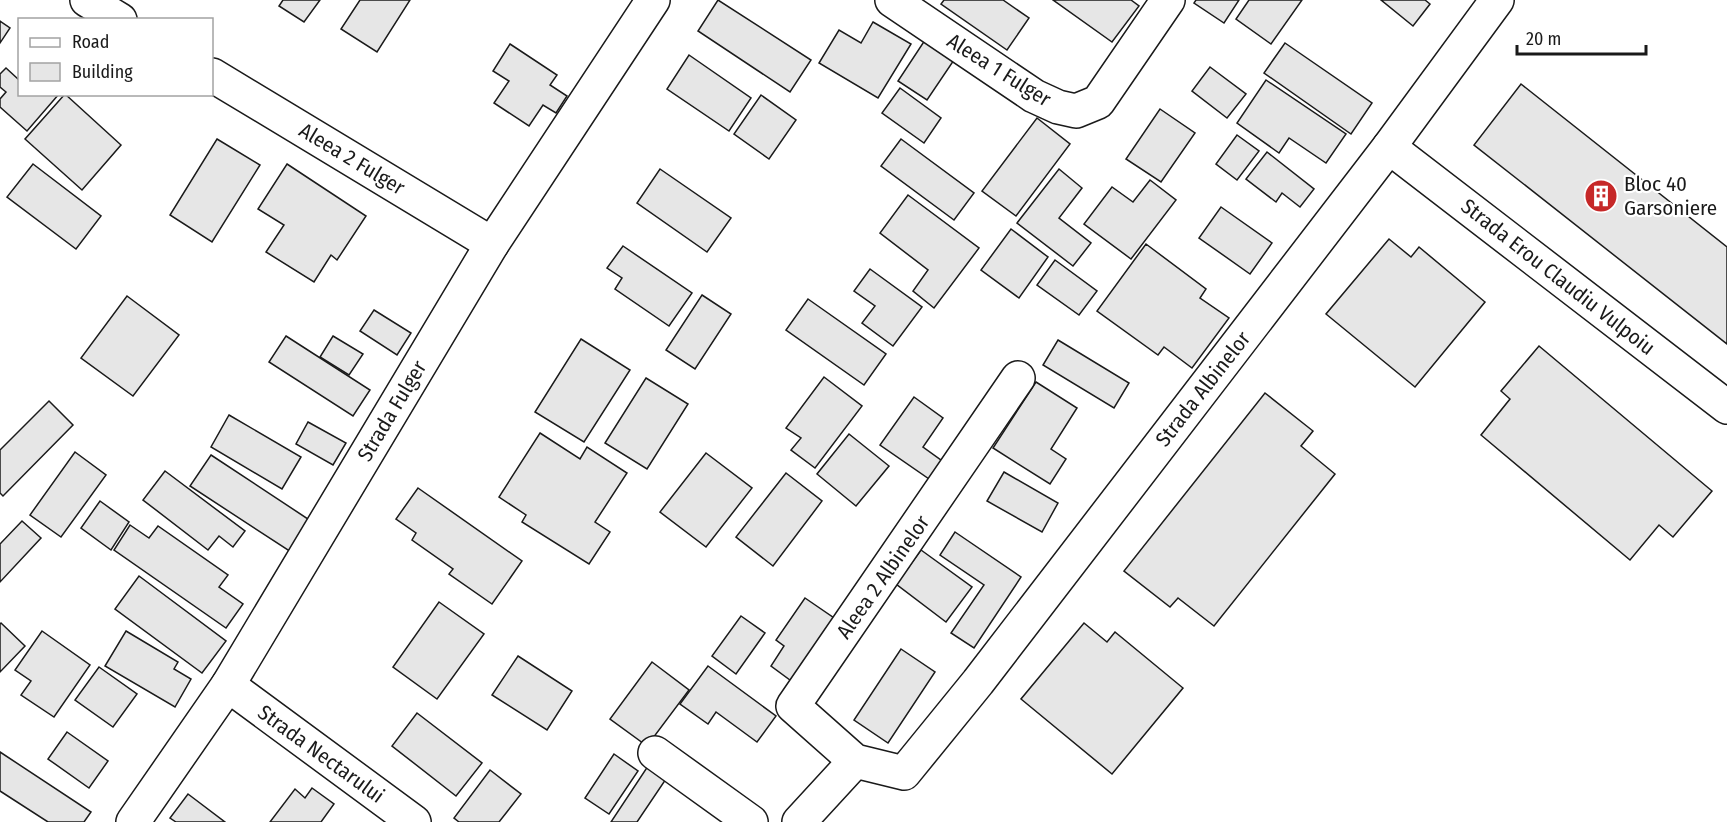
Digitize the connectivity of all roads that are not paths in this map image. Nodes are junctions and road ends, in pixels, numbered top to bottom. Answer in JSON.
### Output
{"nodes":[{"id":1,"x":87,"y":0,"type":"edge"},
{"id":2,"x":652,"y":0,"type":"edge"},
{"id":3,"x":892,"y":0,"type":"edge"},
{"id":4,"x":1168,"y":0,"type":"edge"},
{"id":5,"x":1497,"y":0,"type":"edge"},
{"id":6,"x":117,"y":18,"type":"edge"},
{"id":7,"x":213,"y":76,"type":"edge"},
{"id":8,"x":1389,"y":147,"type":"junction"},
{"id":9,"x":492,"y":244,"type":"junction"},
{"id":10,"x":1018,"y":378,"type":"dead end"},
{"id":11,"x":1727,"y":407,"type":"edge"},
{"id":12,"x":228,"y":685,"type":"junction"},
{"id":13,"x":655,"y":753,"type":"dead end"},
{"id":14,"x":855,"y":761,"type":"junction"},
{"id":15,"x":133,"y":822,"type":"edge"},
{"id":16,"x":414,"y":822,"type":"edge"},
{"id":17,"x":751,"y":822,"type":"edge"},
{"id":18,"x":799,"y":822,"type":"edge"}],
"edges":[{"from":1,"to":6,"type":"street"},
{"from":2,"to":9,"type":"street","name":"Strada Fulger"},
{"from":3,"to":4,"type":"street","name":"Aleea 1 Fulger"},
{"from":5,"to":8,"type":"street","name":"Strada Albinelor"},
{"from":7,"to":9,"type":"street","name":"Aleea 2 Fulger"},
{"from":8,"to":11,"type":"street","name":"Strada Erou Claudiu Vulpoiu"},
{"from":8,"to":14,"type":"street","name":"Strada Albinelor"},
{"from":9,"to":12,"type":"street","name":"Strada Fulger"},
{"from":10,"to":14,"type":"street","name":"Aleea 2 Albinelor"},
{"from":12,"to":15,"type":"street","name":"Strada Fulger"},
{"from":12,"to":16,"type":"street","name":"Strada Nectarului"},
{"from":13,"to":17,"type":"street"},
{"from":14,"to":18,"type":"street"}]}
